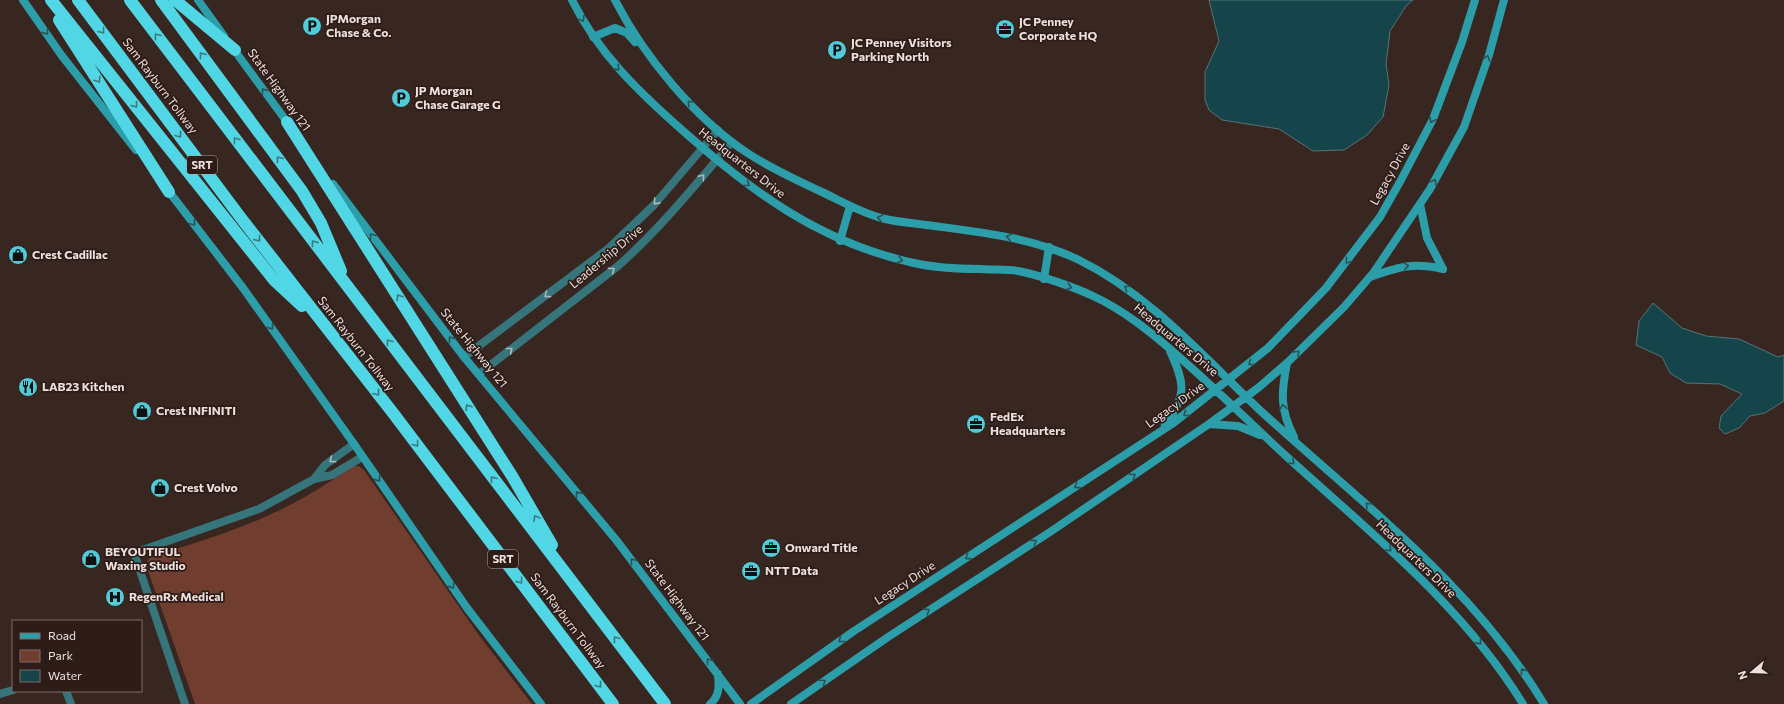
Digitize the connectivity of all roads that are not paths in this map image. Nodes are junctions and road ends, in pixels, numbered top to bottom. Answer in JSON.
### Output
{"nodes":[{"id":1,"x":23,"y":0,"type":"edge"},
{"id":2,"x":46,"y":0,"type":"edge"},
{"id":3,"x":51,"y":0,"type":"edge"},
{"id":4,"x":78,"y":0,"type":"edge"},
{"id":5,"x":130,"y":0,"type":"edge"},
{"id":6,"x":161,"y":0,"type":"edge"},
{"id":7,"x":175,"y":0,"type":"edge"},
{"id":8,"x":198,"y":0,"type":"edge"},
{"id":9,"x":572,"y":0,"type":"edge"},
{"id":10,"x":615,"y":0,"type":"edge"},
{"id":11,"x":1475,"y":0,"type":"edge"},
{"id":12,"x":1504,"y":0,"type":"edge"},
{"id":13,"x":593,"y":37,"type":"junction"},
{"id":14,"x":234,"y":50,"type":"junction"},
{"id":15,"x":661,"y":70,"type":"junction"},
{"id":16,"x":287,"y":122,"type":"junction"},
{"id":17,"x":718,"y":130,"type":"junction"},
{"id":18,"x":732,"y":142,"type":"junction"},
{"id":19,"x":703,"y":149,"type":"junction"},
{"id":20,"x":716,"y":160,"type":"junction"},
{"id":21,"x":169,"y":192,"type":"junction"},
{"id":22,"x":1420,"y":204,"type":"junction"},
{"id":23,"x":850,"y":206,"type":"junction"},
{"id":24,"x":840,"y":241,"type":"junction"},
{"id":25,"x":1049,"y":247,"type":"junction"},
{"id":26,"x":1370,"y":277,"type":"junction"},
{"id":27,"x":1044,"y":279,"type":"junction"},
{"id":28,"x":346,"y":285,"type":"junction"},
{"id":29,"x":327,"y":329,"type":"junction"},
{"id":30,"x":1168,"y":347,"type":"junction"},
{"id":31,"x":464,"y":358,"type":"junction"},
{"id":32,"x":1287,"y":363,"type":"junction"},
{"id":33,"x":479,"y":374,"type":"junction"},
{"id":34,"x":1228,"y":380,"type":"junction"},
{"id":35,"x":1216,"y":390,"type":"junction"},
{"id":36,"x":1246,"y":397,"type":"junction"},
{"id":37,"x":1233,"y":406,"type":"junction"},
{"id":38,"x":1209,"y":424,"type":"junction"},
{"id":39,"x":1161,"y":431,"type":"junction"},
{"id":40,"x":1272,"y":442,"type":"junction"},
{"id":41,"x":1297,"y":443,"type":"junction"},
{"id":42,"x":354,"y":444,"type":"junction"},
{"id":43,"x":362,"y":457,"type":"junction"},
{"id":44,"x":314,"y":479,"type":"junction"},
{"id":45,"x":576,"y":588,"type":"junction"},
{"id":46,"x":718,"y":673,"type":"junction"},
{"id":47,"x":12,"y":690,"type":"edge"},
{"id":48,"x":66,"y":692,"type":"edge"},
{"id":49,"x":0,"y":694,"type":"edge"},
{"id":50,"x":71,"y":704,"type":"edge"},
{"id":51,"x":184,"y":704,"type":"edge"},
{"id":52,"x":541,"y":704,"type":"edge"},
{"id":53,"x":613,"y":704,"type":"edge"},
{"id":54,"x":664,"y":704,"type":"edge"},
{"id":55,"x":710,"y":704,"type":"edge"},
{"id":56,"x":740,"y":704,"type":"edge"},
{"id":57,"x":751,"y":704,"type":"edge"},
{"id":58,"x":791,"y":704,"type":"edge"},
{"id":59,"x":1523,"y":704,"type":"edge"},
{"id":60,"x":1544,"y":704,"type":"edge"}],
"edges":[{"from":1,"to":21,"type":"main road","one_way":true},
{"from":2,"to":21,"type":"highway","one_way":true},
{"from":3,"to":29,"type":"highway","one_way":true},
{"from":4,"to":29,"type":"highway","name":"Sam Rayburn Tollway","number":"SRT","one_way":true},
{"from":28,"to":5,"type":"highway","one_way":true},
{"from":28,"to":6,"type":"highway","one_way":true},
{"from":7,"to":14,"type":"highway"},
{"from":8,"to":14,"type":"main road","name":"State Highway 121"},
{"from":9,"to":13,"type":"main road","name":"Headquarters Drive","one_way":true},
{"from":10,"to":15,"type":"main road","name":"Headquarters Drive"},
{"from":11,"to":34,"type":"main road","name":"Legacy Drive","one_way":true},
{"from":22,"to":12,"type":"main road","one_way":true},
{"from":13,"to":15,"type":"main road"},
{"from":13,"to":19,"type":"main road","name":"Headquarters Drive","one_way":true},
{"from":16,"to":14,"type":"main road","name":"State Highway 121","one_way":true},
{"from":17,"to":15,"type":"main road","name":"Headquarters Drive","one_way":true},
{"from":31,"to":16,"type":"main road","name":"State Highway 121","one_way":true},
{"from":45,"to":16,"type":"highway","one_way":true},
{"from":17,"to":18,"type":"main road","name":"Headquarters Drive"},
{"from":17,"to":19,"type":"street","name":"Leadership Drive"},
{"from":18,"to":20,"type":"street","name":"Leadership Drive"},
{"from":18,"to":23,"type":"main road","name":"Headquarters Drive"},
{"from":19,"to":20,"type":"main road","name":"Headquarters Drive"},
{"from":19,"to":31,"type":"street","name":"Leadership Drive","one_way":true},
{"from":20,"to":24,"type":"main road","name":"Headquarters Drive","one_way":true},
{"from":33,"to":20,"type":"street","name":"Leadership Drive","one_way":true},
{"from":21,"to":42,"type":"main road","one_way":true},
{"from":22,"to":26,"type":"main road"},
{"from":26,"to":22,"type":"main road","one_way":true},
{"from":23,"to":24,"type":"main road"},
{"from":25,"to":23,"type":"main road","name":"Headquarters Drive","one_way":true},
{"from":24,"to":27,"type":"main road","name":"Headquarters Drive","one_way":true},
{"from":25,"to":27,"type":"main road"},
{"from":34,"to":25,"type":"main road","name":"Headquarters Drive","one_way":true},
{"from":32,"to":26,"type":"main road","one_way":true},
{"from":27,"to":30,"type":"main road","name":"Headquarters Drive","one_way":true},
{"from":45,"to":28,"type":"highway","one_way":true},
{"from":29,"to":53,"type":"highway","name":"Sam Rayburn Tollway","number":"SRT","one_way":true},
{"from":30,"to":35,"type":"main road","name":"Headquarters Drive"},
{"from":30,"to":39,"type":"main road"},
{"from":31,"to":33,"type":"main road","name":"State Highway 121"},
{"from":32,"to":36,"type":"main road"},
{"from":41,"to":32,"type":"main road","one_way":true},
{"from":46,"to":33,"type":"main road","name":"State Highway 121","one_way":true},
{"from":34,"to":35,"type":"main road","name":"Legacy Drive"},
{"from":34,"to":36,"type":"main road","name":"Headquarters Drive"},
{"from":35,"to":37,"type":"main road","name":"Headquarters Drive"},
{"from":35,"to":39,"type":"main road","name":"Legacy Drive","one_way":true},
{"from":36,"to":37,"type":"main road"},
{"from":36,"to":41,"type":"main road","name":"Headquarters Drive"},
{"from":37,"to":38,"type":"main road"},
{"from":37,"to":40,"type":"main road","name":"Headquarters Drive"},
{"from":38,"to":40,"type":"main road"},
{"from":58,"to":38,"type":"main road","one_way":true},
{"from":39,"to":57,"type":"main road","name":"Legacy Drive","one_way":true},
{"from":40,"to":59,"type":"main road","name":"Headquarters Drive","one_way":true},
{"from":60,"to":41,"type":"main road","name":"Headquarters Drive","one_way":true},
{"from":42,"to":43,"type":"main road"},
{"from":42,"to":44,"type":"street","one_way":true},
{"from":43,"to":44,"type":"street"},
{"from":43,"to":52,"type":"main road","one_way":true},
{"from":44,"to":51,"type":"street"},
{"from":54,"to":45,"type":"highway","one_way":true},
{"from":46,"to":55,"type":"main road"},
{"from":46,"to":56,"type":"main road","name":"State Highway 121"},
{"from":47,"to":49,"type":"street"},
{"from":48,"to":50,"type":"street"}]}
